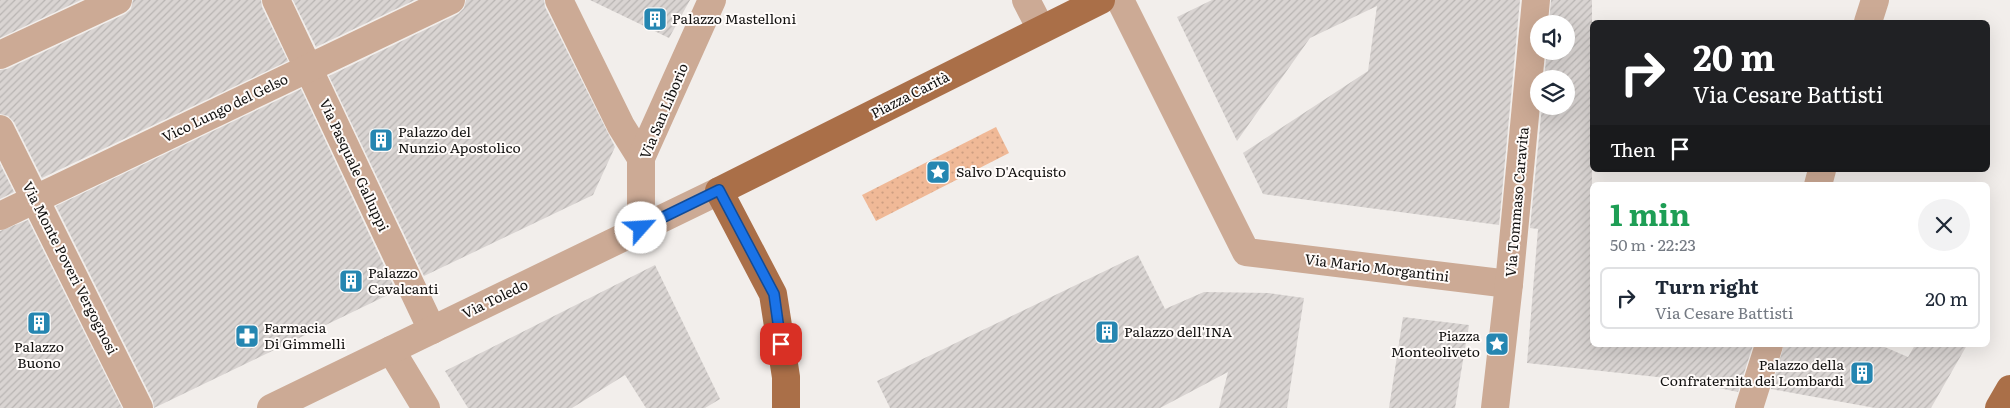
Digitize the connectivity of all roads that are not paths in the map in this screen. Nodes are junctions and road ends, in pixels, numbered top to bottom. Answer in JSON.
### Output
{"nodes":[{"id":1,"x":118,"y":0,"type":"edge"},
{"id":2,"x":276,"y":0,"type":"edge"},
{"id":3,"x":451,"y":0,"type":"edge"},
{"id":4,"x":559,"y":0,"type":"edge"},
{"id":5,"x":712,"y":0,"type":"edge"},
{"id":6,"x":1026,"y":0,"type":"edge"},
{"id":7,"x":1101,"y":0,"type":"edge"},
{"id":8,"x":1120,"y":0,"type":"edge"},
{"id":9,"x":1536,"y":0,"type":"edge"},
{"id":10,"x":1875,"y":0,"type":"edge"},
{"id":11,"x":1869,"y":20,"type":"edge"},
{"id":12,"x":1041,"y":29,"type":"junction"},
{"id":13,"x":0,"y":55,"type":"edge"},
{"id":14,"x":308,"y":68,"type":"junction"},
{"id":15,"x":0,"y":129,"type":"edge"},
{"id":16,"x":641,"y":158,"type":"junction"},
{"id":17,"x":719,"y":190,"type":"junction"},
{"id":18,"x":35,"y":199,"type":"junction"},
{"id":19,"x":0,"y":216,"type":"edge"},
{"id":20,"x":641,"y":228,"type":"junction"},
{"id":21,"x":1509,"y":284,"type":"junction"},
{"id":22,"x":432,"y":330,"type":"junction"},
{"id":23,"x":1768,"y":347,"type":"edge"},
{"id":24,"x":391,"y":350,"type":"junction"},
{"id":25,"x":2010,"y":389,"type":"edge"},
{"id":26,"x":139,"y":408,"type":"edge"},
{"id":27,"x":271,"y":408,"type":"edge"},
{"id":28,"x":426,"y":408,"type":"edge"},
{"id":29,"x":786,"y":408,"type":"edge"},
{"id":30,"x":1495,"y":408,"type":"edge"},
{"id":31,"x":1751,"y":408,"type":"edge"},
{"id":32,"x":1999,"y":408,"type":"edge"}],
"edges":[{"from":1,"to":13,"type":"street"},
{"from":2,"to":14,"type":"street","name":"Via Pasquale Galluppi"},
{"from":3,"to":14,"type":"street","name":"Vico Lungo del Gelso"},
{"from":4,"to":16,"type":"street"},
{"from":5,"to":16,"type":"street","name":"Via San Liborio"},
{"from":6,"to":12,"type":"street"},
{"from":7,"to":12,"type":"main road","name":"Piazza Carità"},
{"from":8,"to":21,"type":"street","name":"Via Mario Morgantini"},
{"from":9,"to":21,"type":"street","name":"Via Tommaso Caravita"},
{"from":10,"to":11,"type":"street"},
{"from":12,"to":17,"type":"main road","name":"Piazza Carità"},
{"from":14,"to":18,"type":"street","name":"Vico Lungo del Gelso"},
{"from":14,"to":22,"type":"street","name":"Via Pasquale Galluppi"},
{"from":15,"to":18,"type":"street","name":"Via Monte Poveri Vergognosi"},
{"from":16,"to":20,"type":"street","name":"Via San Liborio"},
{"from":17,"to":20,"type":"street","name":"Via Toledo"},
{"from":17,"to":29,"type":"main road"},
{"from":18,"to":19,"type":"street","name":"Vico Lungo del Gelso"},
{"from":18,"to":26,"type":"street","name":"Via Monte Poveri Vergognosi"},
{"from":20,"to":22,"type":"street","name":"Via Toledo"},
{"from":21,"to":30,"type":"street"},
{"from":22,"to":24,"type":"street","name":"Via Toledo"},
{"from":23,"to":31,"type":"street"},
{"from":24,"to":27,"type":"street","name":"Via Toledo"},
{"from":24,"to":28,"type":"street"},
{"from":25,"to":32,"type":"main road"}]}
